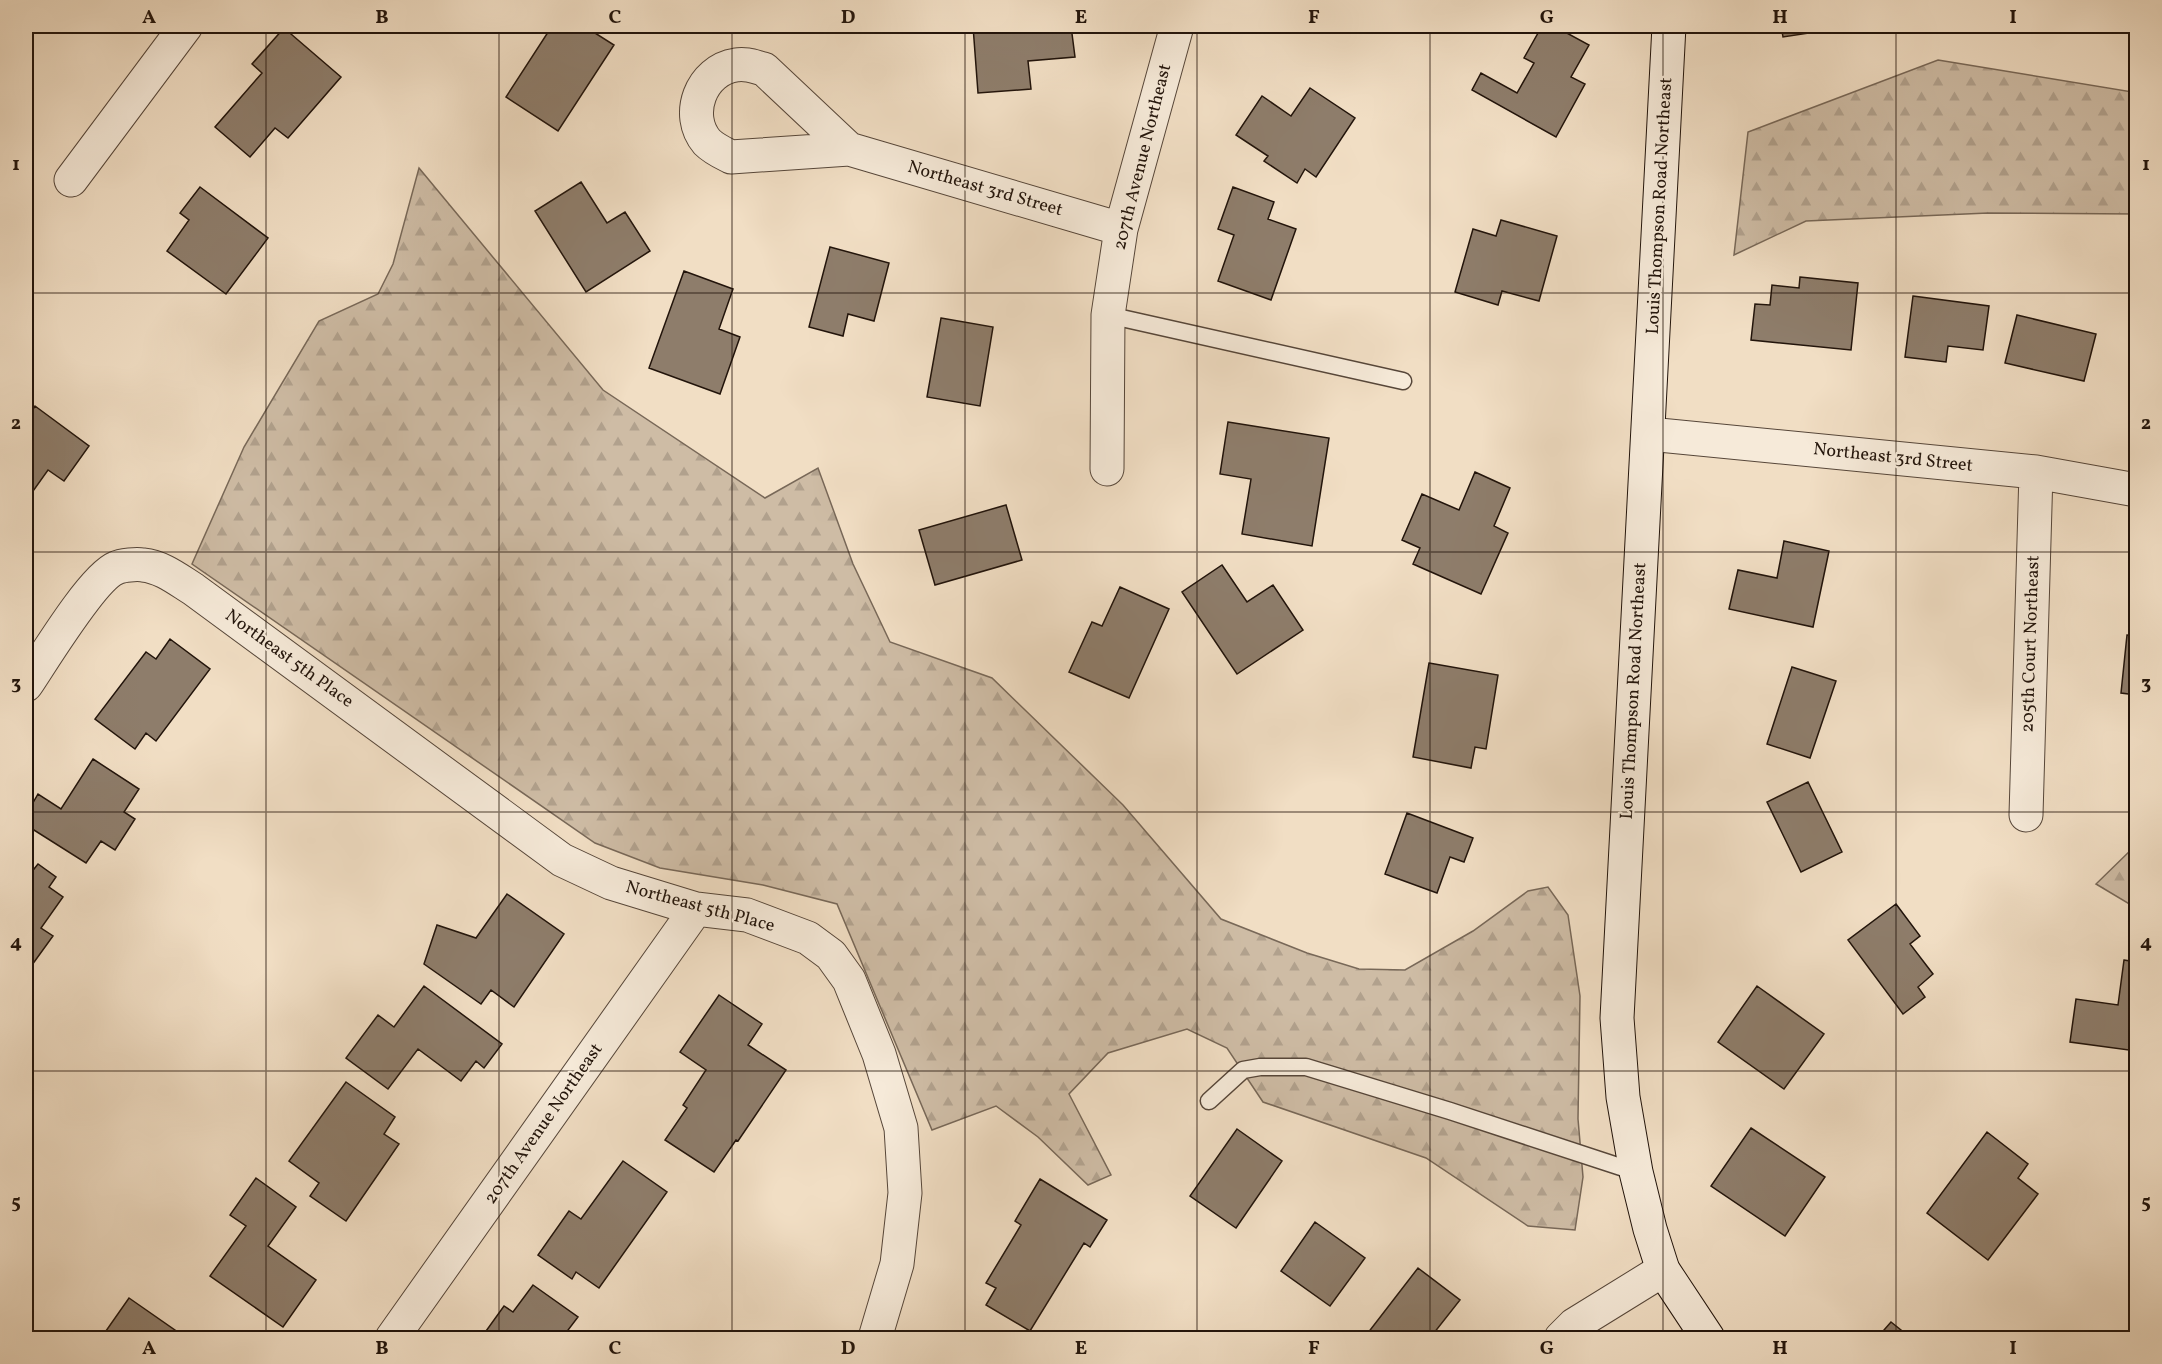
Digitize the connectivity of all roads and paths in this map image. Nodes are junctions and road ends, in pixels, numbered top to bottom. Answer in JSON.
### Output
{"nodes":[{"id":1,"x":186,"y":26,"type":"edge"},
{"id":2,"x":1177,"y":26,"type":"edge"},
{"id":3,"x":1669,"y":26,"type":"edge"},
{"id":4,"x":849,"y":149,"type":"dead end"},
{"id":5,"x":71,"y":180,"type":"dead end"},
{"id":6,"x":1121,"y":229,"type":"junction"},
{"id":7,"x":1108,"y":315,"type":"junction"},
{"id":8,"x":1403,"y":381,"type":"dead end"},
{"id":9,"x":1649,"y":434,"type":"junction"},
{"id":10,"x":1107,"y":469,"type":"dead end"},
{"id":11,"x":2036,"y":472,"type":"junction"},
{"id":12,"x":2136,"y":490,"type":"edge"},
{"id":13,"x":26,"y":685,"type":"edge"},
{"id":14,"x":2026,"y":815,"type":"dead end"},
{"id":15,"x":696,"y":909,"type":"junction"},
{"id":16,"x":1209,"y":1101,"type":"dead end"},
{"id":17,"x":1636,"y":1172,"type":"junction"},
{"id":18,"x":1664,"y":1270,"type":"junction"},
{"id":19,"x":392,"y":1338,"type":"edge"},
{"id":20,"x":875,"y":1338,"type":"edge"},
{"id":21,"x":1561,"y":1338,"type":"edge"},
{"id":22,"x":1708,"y":1338,"type":"edge"}],
"edges":[{"from":1,"to":5,"type":"street"},
{"from":2,"to":6,"type":"street","name":"207th Avenue Northeast"},
{"from":3,"to":9,"type":"street","name":"Louis Thompson Road Northeast"},
{"from":4,"to":6,"type":"street","name":"Northeast 3rd Street"},
{"from":6,"to":7,"type":"street","name":"207th Avenue Northeast"},
{"from":7,"to":8,"type":"lane"},
{"from":7,"to":10,"type":"street","name":"207th Avenue Northeast"},
{"from":9,"to":11,"type":"street","name":"Northeast 3rd Street"},
{"from":9,"to":17,"type":"street","name":"Louis Thompson Road Northeast"},
{"from":11,"to":12,"type":"street","name":"Northeast 3rd Street"},
{"from":11,"to":14,"type":"street","name":"205th Court Northeast"},
{"from":13,"to":15,"type":"street","name":"Northeast 5th Place"},
{"from":15,"to":19,"type":"street","name":"207th Avenue Northeast"},
{"from":15,"to":20,"type":"street","name":"Northeast 5th Place"},
{"from":16,"to":17,"type":"lane"},
{"from":17,"to":18,"type":"street","name":"Louis Thompson Road Northeast"},
{"from":18,"to":21,"type":"street"},
{"from":18,"to":22,"type":"street","name":"Louis Thompson Road Northeast"}]}
